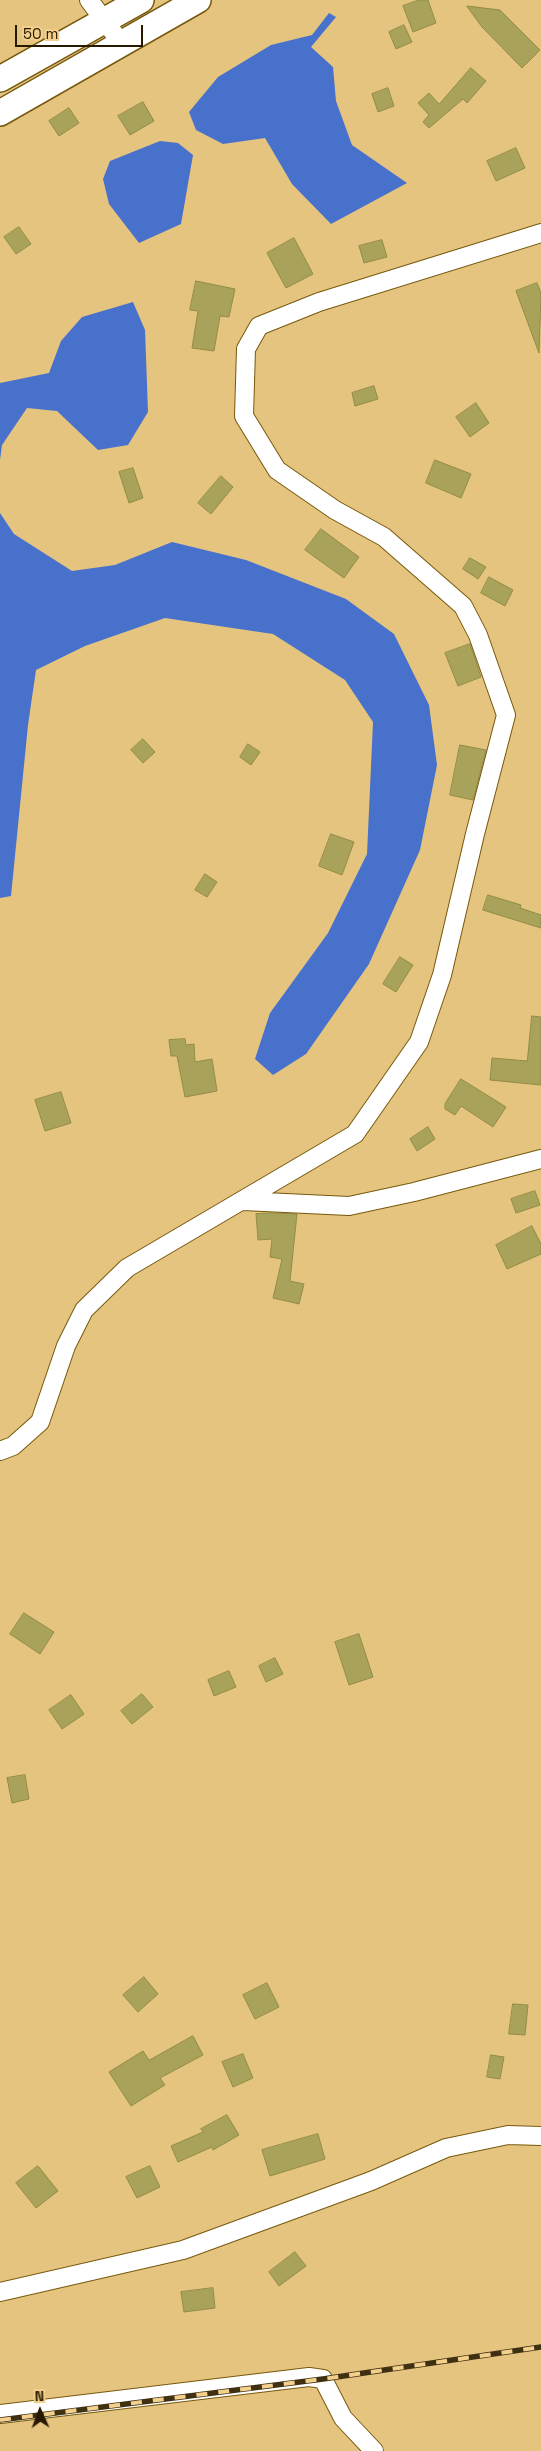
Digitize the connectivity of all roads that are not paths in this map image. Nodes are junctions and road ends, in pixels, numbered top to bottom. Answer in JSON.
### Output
{"nodes":[{"id":1,"x":89,"y":0,"type":"edge"},
{"id":2,"x":141,"y":0,"type":"edge"},
{"id":3,"x":198,"y":0,"type":"edge"},
{"id":4,"x":105,"y":21,"type":"junction"},
{"id":5,"x":122,"y":44,"type":"junction"},
{"id":6,"x":0,"y":79,"type":"edge"},
{"id":7,"x":0,"y":114,"type":"edge"},
{"id":8,"x":541,"y":233,"type":"edge"},
{"id":9,"x":541,"y":1159,"type":"edge"},
{"id":10,"x":242,"y":1201,"type":"junction"},
{"id":11,"x":0,"y":1451,"type":"edge"},
{"id":12,"x":541,"y":2136,"type":"edge"},
{"id":13,"x":0,"y":2292,"type":"edge"},
{"id":14,"x":0,"y":2414,"type":"edge"},
{"id":15,"x":374,"y":2451,"type":"edge"}],
"edges":[{"from":1,"to":4,"type":"street"},
{"from":2,"to":4,"type":"highway"},
{"from":3,"to":5,"type":"highway"},
{"from":4,"to":5,"type":"street"},
{"from":4,"to":6,"type":"highway"},
{"from":5,"to":7,"type":"highway"},
{"from":8,"to":10,"type":"street"},
{"from":9,"to":10,"type":"street"},
{"from":10,"to":11,"type":"street"},
{"from":12,"to":13,"type":"street"},
{"from":14,"to":15,"type":"street"}]}
